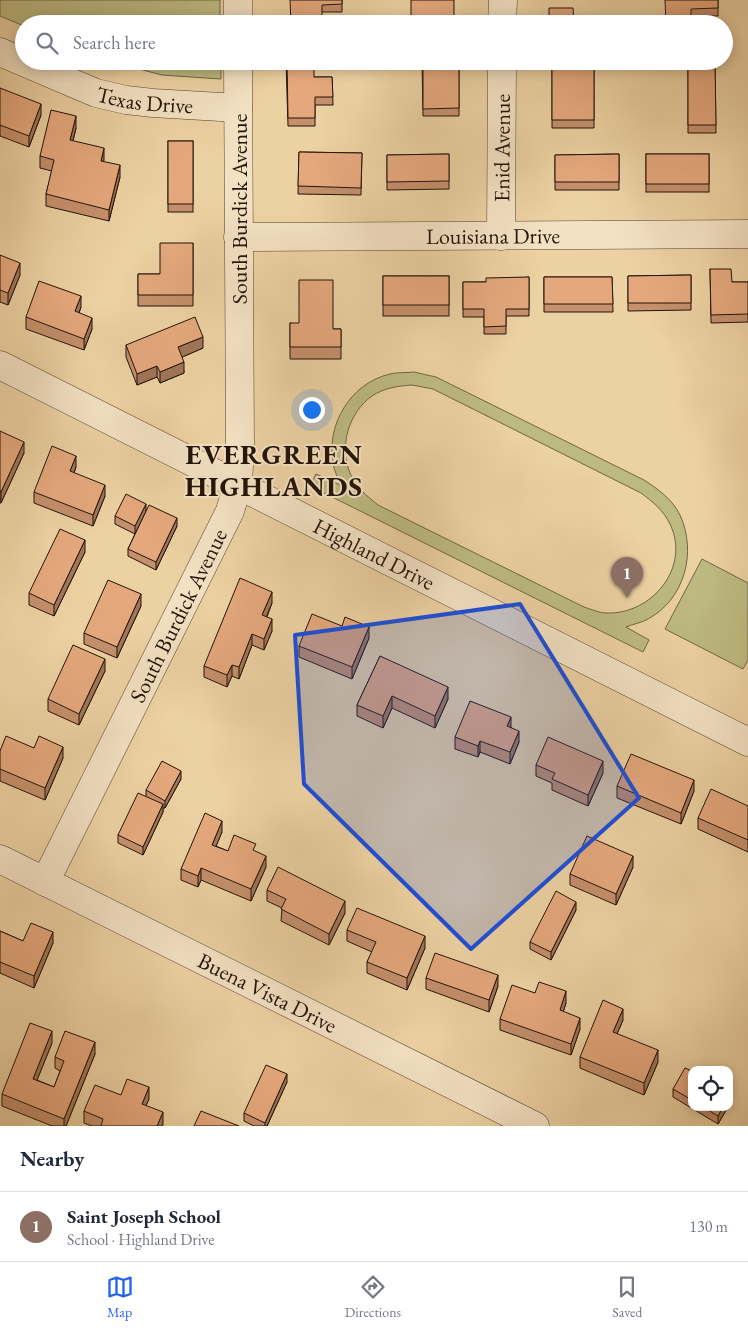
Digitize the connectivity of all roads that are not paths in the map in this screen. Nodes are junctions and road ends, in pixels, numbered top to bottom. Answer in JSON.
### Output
{"nodes":[{"id":1,"x":238,"y":0,"type":"edge"},
{"id":2,"x":502,"y":0,"type":"edge"},
{"id":3,"x":238,"y":15,"type":"edge"},
{"id":4,"x":502,"y":15,"type":"edge"},
{"id":5,"x":0,"y":52,"type":"edge"},
{"id":6,"x":15,"y":58,"type":"edge"},
{"id":7,"x":42,"y":70,"type":"edge"},
{"id":8,"x":238,"y":70,"type":"edge"},
{"id":9,"x":502,"y":70,"type":"edge"},
{"id":10,"x":238,"y":108,"type":"junction"},
{"id":11,"x":748,"y":234,"type":"edge"},
{"id":12,"x":501,"y":236,"type":"junction"},
{"id":13,"x":238,"y":237,"type":"junction"},
{"id":14,"x":0,"y":365,"type":"edge"},
{"id":15,"x":238,"y":484,"type":"junction"},
{"id":16,"x":748,"y":742,"type":"edge"},
{"id":17,"x":0,"y":860,"type":"edge"},
{"id":18,"x":45,"y":882,"type":"junction"},
{"id":19,"x":535,"y":1126,"type":"edge"}],
"edges":[{"from":1,"to":3,"type":"street"},
{"from":2,"to":4,"type":"street"},
{"from":5,"to":6,"type":"street","name":"Texas Drive"},
{"from":7,"to":10,"type":"street","name":"Texas Drive"},
{"from":8,"to":10,"type":"street","name":"South Burdick Avenue"},
{"from":9,"to":12,"type":"street","name":"Enid Avenue"},
{"from":10,"to":13,"type":"street","name":"South Burdick Avenue"},
{"from":11,"to":12,"type":"street","name":"Louisiana Drive"},
{"from":12,"to":13,"type":"street","name":"Louisiana Drive"},
{"from":13,"to":15,"type":"street","name":"South Burdick Avenue"},
{"from":14,"to":15,"type":"street","name":"Highland Drive"},
{"from":15,"to":16,"type":"street","name":"Highland Drive"},
{"from":15,"to":18,"type":"street","name":"South Burdick Avenue"},
{"from":17,"to":18,"type":"street","name":"Buena Vista Drive"},
{"from":18,"to":19,"type":"street","name":"Buena Vista Drive"}]}
